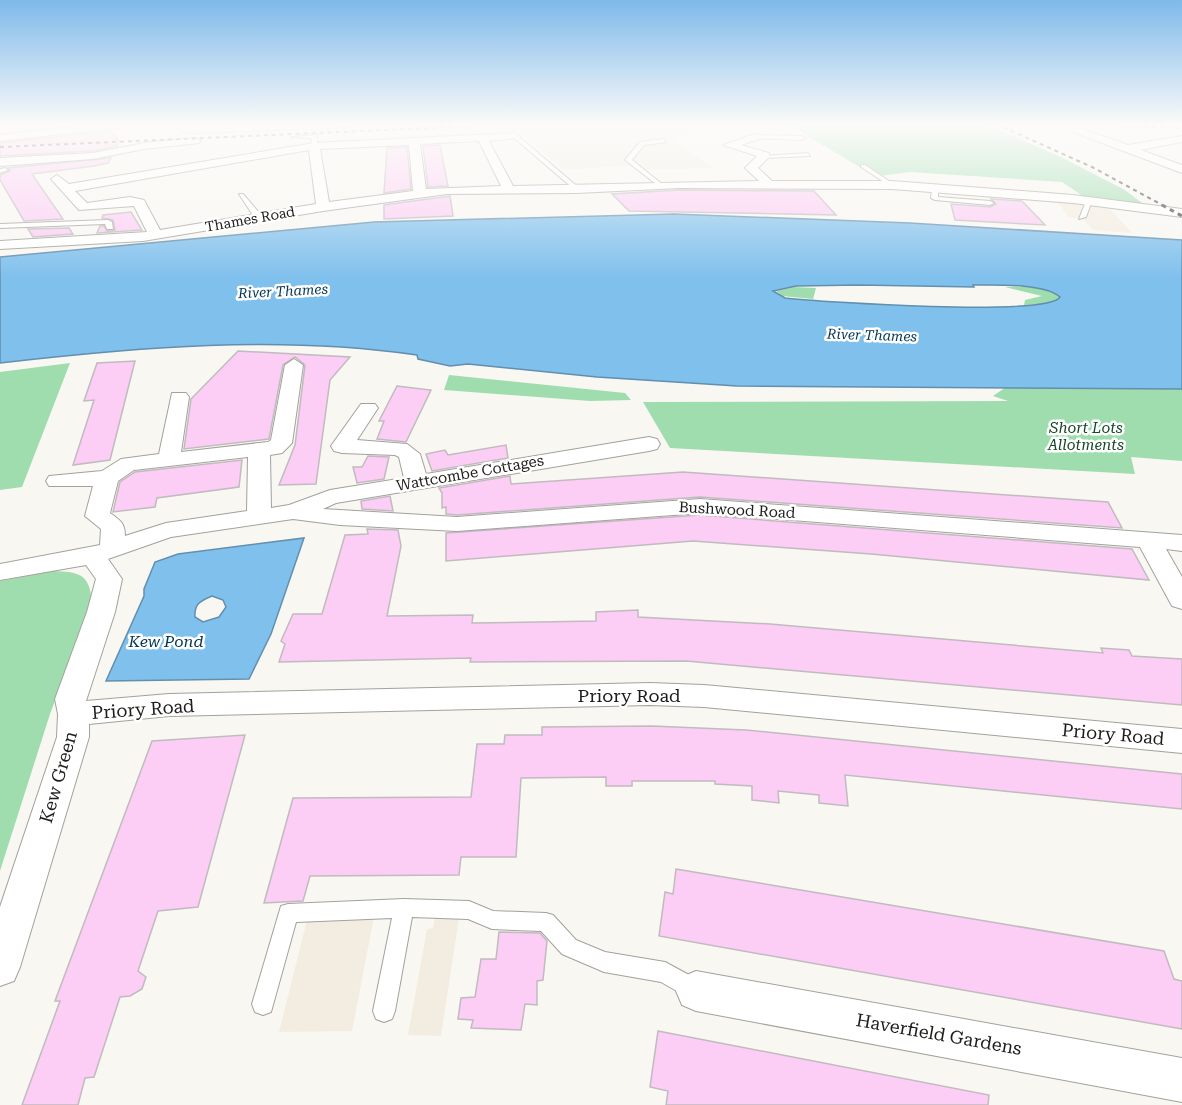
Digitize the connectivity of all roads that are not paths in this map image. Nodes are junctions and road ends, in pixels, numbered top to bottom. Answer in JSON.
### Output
{"nodes":[{"id":1,"x":54,"y":176,"type":"edge"},
{"id":2,"x":141,"y":176,"type":"edge"},
{"id":3,"x":318,"y":176,"type":"edge"},
{"id":4,"x":418,"y":176,"type":"edge"},
{"id":5,"x":502,"y":176,"type":"edge"},
{"id":6,"x":560,"y":176,"type":"edge"},
{"id":7,"x":649,"y":176,"type":"edge"},
{"id":8,"x":761,"y":176,"type":"edge"},
{"id":9,"x":878,"y":176,"type":"edge"},
{"id":10,"x":768,"y":184,"type":"junction"},
{"id":11,"x":660,"y":185,"type":"junction"},
{"id":12,"x":892,"y":185,"type":"junction"},
{"id":13,"x":68,"y":188,"type":"junction"},
{"id":14,"x":577,"y":189,"type":"junction"},
{"id":15,"x":934,"y":189,"type":"junction"},
{"id":16,"x":509,"y":190,"type":"junction"},
{"id":17,"x":420,"y":193,"type":"junction"},
{"id":18,"x":241,"y":195,"type":"dead end"},
{"id":19,"x":1089,"y":201,"type":"junction"},
{"id":20,"x":990,"y":203,"type":"dead end"},
{"id":21,"x":323,"y":207,"type":"junction"},
{"id":22,"x":1182,"y":213,"type":"edge"},
{"id":23,"x":1082,"y":217,"type":"dead end"},
{"id":24,"x":259,"y":218,"type":"junction"},
{"id":25,"x":0,"y":226,"type":"edge"},
{"id":26,"x":112,"y":234,"type":"junction"},
{"id":27,"x":156,"y":235,"type":"junction"},
{"id":28,"x":0,"y":244,"type":"edge"},
{"id":29,"x":294,"y":366,"type":"dead end"},
{"id":30,"x":179,"y":397,"type":"dead end"},
{"id":31,"x":368,"y":408,"type":"dead end"},
{"id":32,"x":650,"y":444,"type":"dead end"},
{"id":33,"x":259,"y":452,"type":"junction"},
{"id":34,"x":169,"y":459,"type":"junction"},
{"id":35,"x":106,"y":478,"type":"junction"},
{"id":36,"x":57,"y":481,"type":"dead end"},
{"id":37,"x":417,"y":483,"type":"junction"},
{"id":38,"x":293,"y":512,"type":"junction"},
{"id":39,"x":259,"y":517,"type":"junction"},
{"id":40,"x":1148,"y":540,"type":"junction"},
{"id":41,"x":1182,"y":543,"type":"edge"},
{"id":42,"x":103,"y":552,"type":"junction"},
{"id":43,"x":0,"y":572,"type":"edge"},
{"id":44,"x":1182,"y":600,"type":"edge"},
{"id":45,"x":74,"y":714,"type":"junction"},
{"id":46,"x":1182,"y":741,"type":"edge"},
{"id":47,"x":404,"y":908,"type":"junction"},
{"id":48,"x":0,"y":967,"type":"edge"},
{"id":49,"x":696,"y":991,"type":"joint"},
{"id":50,"x":263,"y":1004,"type":"dead end"},
{"id":51,"x":384,"y":1011,"type":"dead end"},
{"id":52,"x":1182,"y":1080,"type":"edge"}],
"edges":[{"from":1,"to":13,"type":"street"},
{"from":2,"to":13,"type":"street"},
{"from":3,"to":21,"type":"street"},
{"from":4,"to":17,"type":"street"},
{"from":5,"to":16,"type":"street"},
{"from":6,"to":14,"type":"lane"},
{"from":7,"to":11,"type":"lane"},
{"from":8,"to":10,"type":"street"},
{"from":9,"to":12,"type":"lane"},
{"from":10,"to":11,"type":"street","name":"Thames Road"},
{"from":10,"to":12,"type":"street","name":"Thames Road"},
{"from":11,"to":14,"type":"street","name":"Thames Road"},
{"from":12,"to":15,"type":"street","name":"Thames Road"},
{"from":13,"to":27,"type":"street"},
{"from":14,"to":16,"type":"street","name":"Thames Road"},
{"from":15,"to":19,"type":"street","name":"Thames Road"},
{"from":15,"to":20,"type":"lane"},
{"from":16,"to":17,"type":"street","name":"Thames Road"},
{"from":17,"to":21,"type":"street","name":"Thames Road"},
{"from":18,"to":24,"type":"lane"},
{"from":19,"to":22,"type":"street","name":"Thames Road"},
{"from":19,"to":23,"type":"lane"},
{"from":21,"to":24,"type":"street","name":"Thames Road"},
{"from":24,"to":27,"type":"street","name":"Thames Road"},
{"from":25,"to":26,"type":"lane"},
{"from":26,"to":27,"type":"street","name":"Thames Road"},
{"from":26,"to":28,"type":"street","name":"Thames Road"},
{"from":29,"to":33,"type":"street"},
{"from":30,"to":34,"type":"street"},
{"from":31,"to":37,"type":"street"},
{"from":32,"to":37,"type":"street","name":"Wattcombe Cottages"},
{"from":33,"to":34,"type":"street"},
{"from":33,"to":39,"type":"street"},
{"from":34,"to":35,"type":"street"},
{"from":35,"to":36,"type":"street"},
{"from":35,"to":42,"type":"street"},
{"from":37,"to":38,"type":"street","name":"Wattcombe Cottages"},
{"from":38,"to":39,"type":"street"},
{"from":38,"to":40,"type":"street","name":"Bushwood Road"},
{"from":39,"to":42,"type":"street"},
{"from":40,"to":41,"type":"street","name":"Bushwood Road"},
{"from":40,"to":44,"type":"street"},
{"from":42,"to":43,"type":"street"},
{"from":42,"to":45,"type":"street","name":"Kew Green"},
{"from":45,"to":46,"type":"street","name":"Priory Road"},
{"from":45,"to":48,"type":"street","name":"Kew Green"},
{"from":47,"to":49,"type":"lane"},
{"from":47,"to":50,"type":"lane"},
{"from":47,"to":51,"type":"lane"},
{"from":49,"to":52,"type":"street","name":"Haverfield Gardens"}]}
